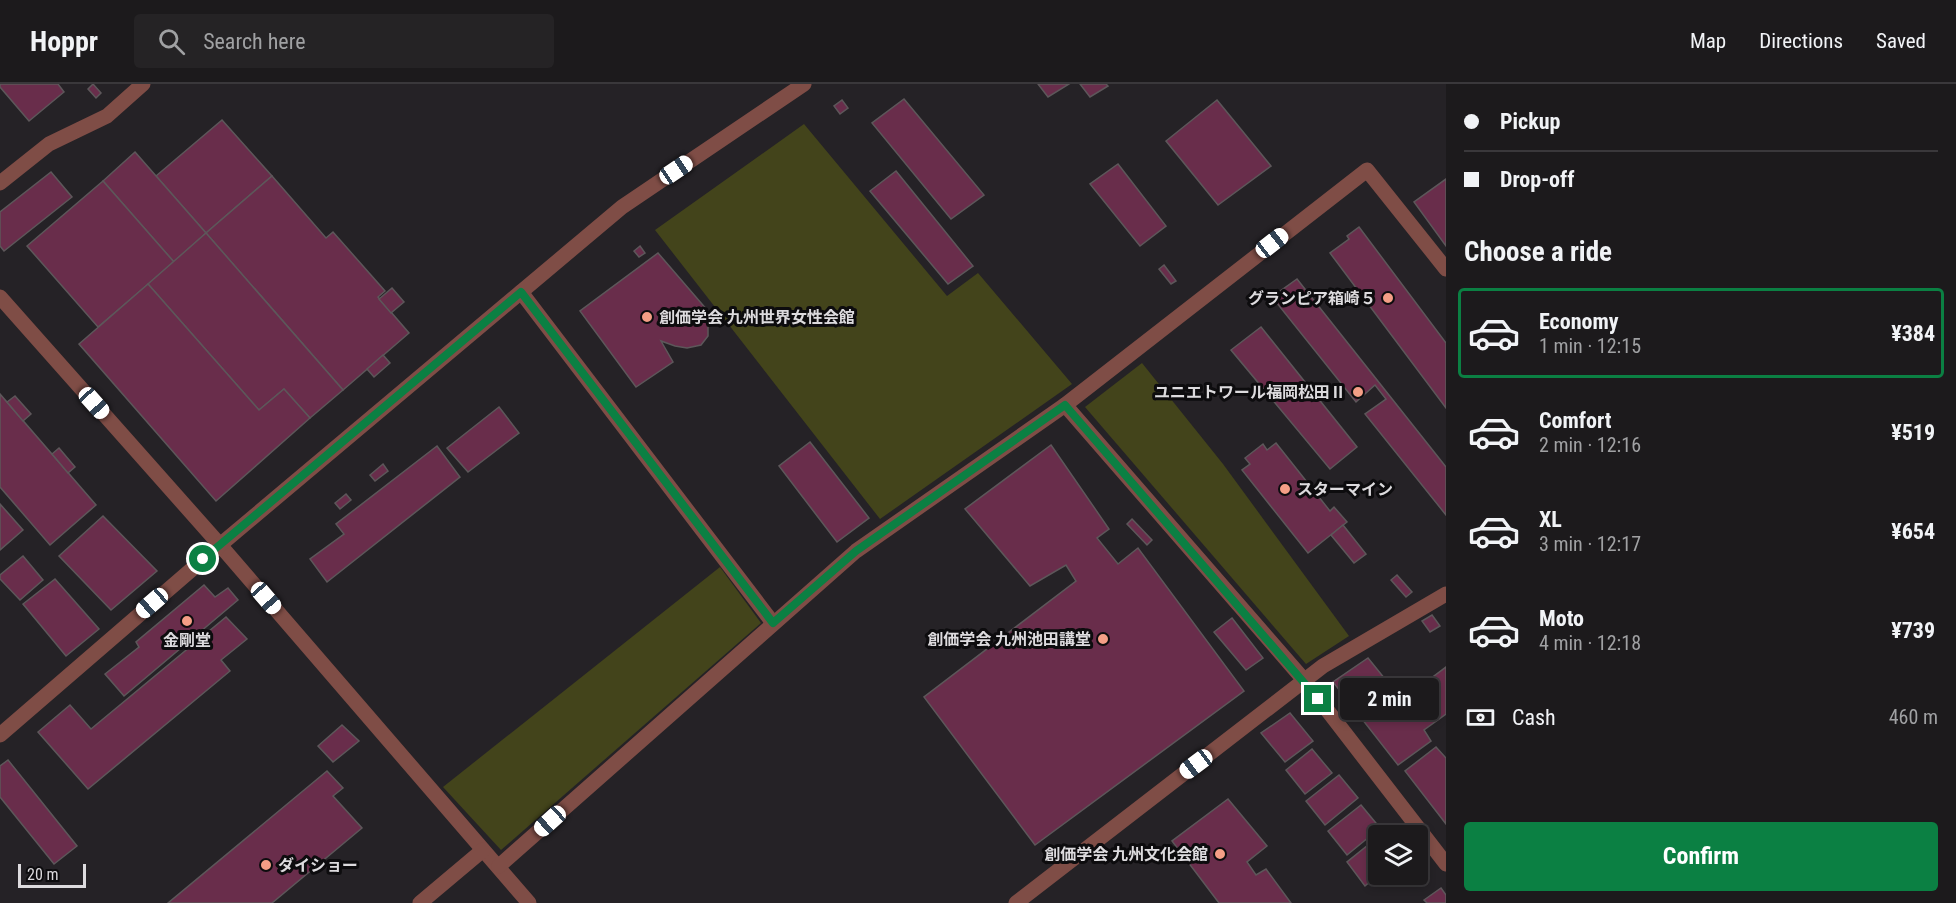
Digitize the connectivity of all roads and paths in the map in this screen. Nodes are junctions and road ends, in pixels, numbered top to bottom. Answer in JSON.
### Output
{"nodes":[{"id":1,"x":143,"y":84,"type":"edge"},
{"id":2,"x":804,"y":84,"type":"edge"},
{"id":3,"x":0,"y":183,"type":"edge"},
{"id":4,"x":1446,"y":270,"type":"edge"},
{"id":5,"x":521,"y":292,"type":"junction"},
{"id":6,"x":0,"y":297,"type":"edge"},
{"id":7,"x":1065,"y":405,"type":"junction"},
{"id":8,"x":220,"y":545,"type":"junction"},
{"id":9,"x":1446,"y":594,"type":"edge"},
{"id":10,"x":773,"y":623,"type":"junction"},
{"id":11,"x":1304,"y":680,"type":"junction"},
{"id":12,"x":0,"y":735,"type":"edge"},
{"id":13,"x":483,"y":850,"type":"junction"},
{"id":14,"x":1446,"y":864,"type":"edge"},
{"id":15,"x":499,"y":866,"type":"junction"},
{"id":16,"x":420,"y":903,"type":"edge"},
{"id":17,"x":529,"y":903,"type":"edge"},
{"id":18,"x":1016,"y":903,"type":"edge"}],
"edges":[{"from":1,"to":3,"type":"street"},
{"from":2,"to":5,"type":"street"},
{"from":4,"to":7,"type":"street"},
{"from":5,"to":8,"type":"street"},
{"from":5,"to":10,"type":"street"},
{"from":6,"to":8,"type":"street"},
{"from":7,"to":10,"type":"street"},
{"from":7,"to":11,"type":"street"},
{"from":8,"to":12,"type":"street"},
{"from":8,"to":13,"type":"street"},
{"from":9,"to":11,"type":"street"},
{"from":10,"to":15,"type":"street"},
{"from":11,"to":14,"type":"street"},
{"from":11,"to":18,"type":"street"},
{"from":13,"to":15,"type":"street"},
{"from":13,"to":16,"type":"street"},
{"from":15,"to":17,"type":"street"}]}
